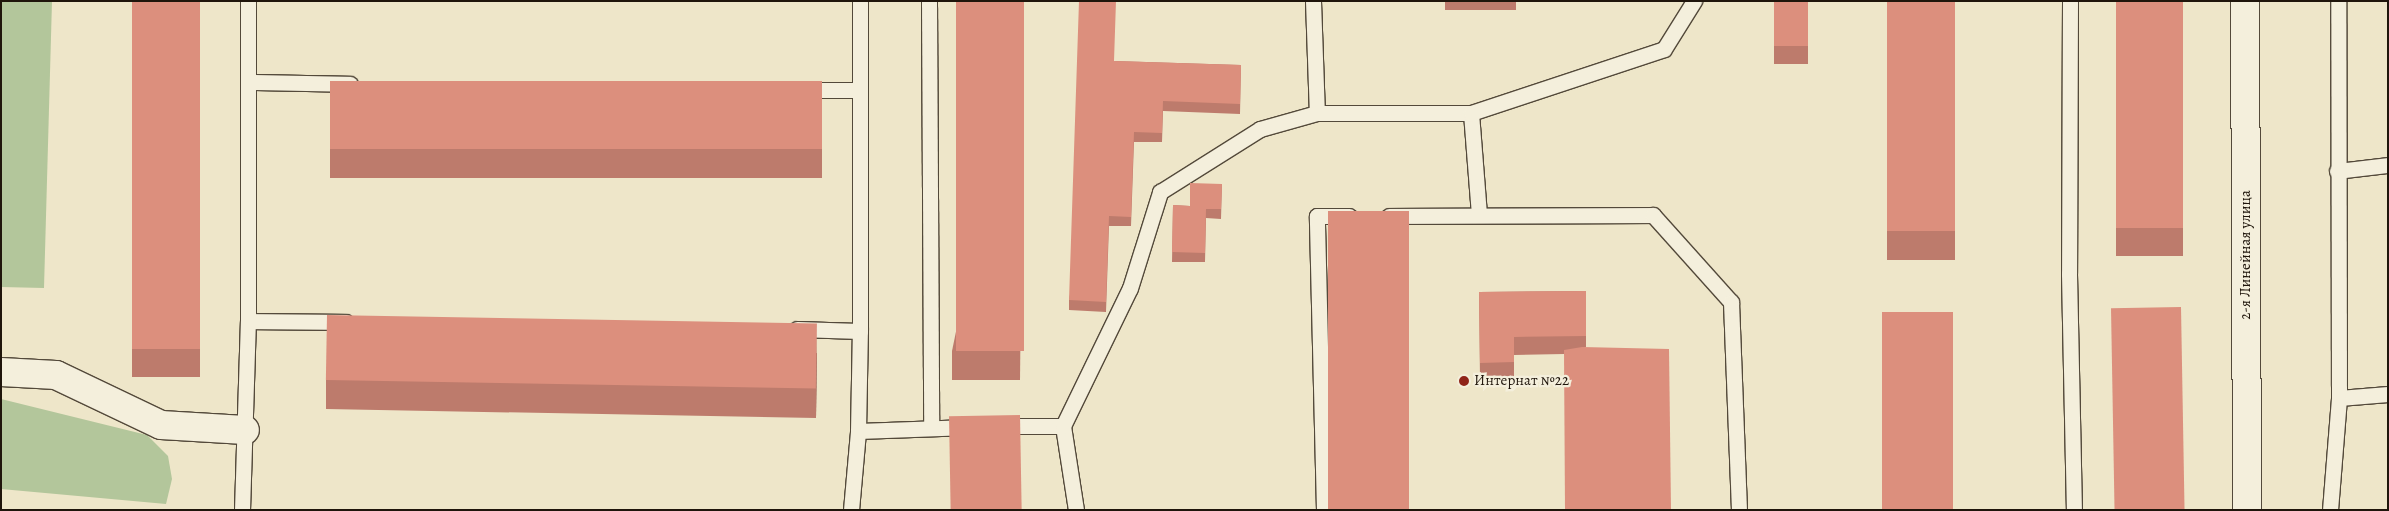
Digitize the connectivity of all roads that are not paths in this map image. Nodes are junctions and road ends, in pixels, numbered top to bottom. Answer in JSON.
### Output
{"nodes":[{"id":1,"x":248,"y":1,"type":"edge"},
{"id":2,"x":860,"y":1,"type":"edge"},
{"id":3,"x":929,"y":1,"type":"edge"},
{"id":4,"x":1313,"y":1,"type":"edge"},
{"id":5,"x":1694,"y":1,"type":"edge"},
{"id":6,"x":2070,"y":1,"type":"edge"},
{"id":7,"x":2245,"y":1,"type":"edge"},
{"id":8,"x":2338,"y":1,"type":"edge"},
{"id":9,"x":249,"y":82,"type":"junction"},
{"id":10,"x":368,"y":84,"type":"edge"},
{"id":11,"x":791,"y":90,"type":"edge"},
{"id":12,"x":860,"y":90,"type":"junction"},
{"id":13,"x":1317,"y":113,"type":"junction"},
{"id":14,"x":1471,"y":113,"type":"junction"},
{"id":15,"x":2388,"y":165,"type":"edge"},
{"id":16,"x":2337,"y":171,"type":"junction"},
{"id":17,"x":1479,"y":215,"type":"junction"},
{"id":18,"x":248,"y":320,"type":"junction"},
{"id":19,"x":366,"y":322,"type":"edge"},
{"id":20,"x":781,"y":329,"type":"edge"},
{"id":21,"x":860,"y":330,"type":"junction"},
{"id":22,"x":1,"y":372,"type":"edge"},
{"id":23,"x":2388,"y":394,"type":"edge"},
{"id":24,"x":2338,"y":398,"type":"junction"},
{"id":25,"x":1063,"y":426,"type":"junction"},
{"id":26,"x":930,"y":427,"type":"junction"},
{"id":27,"x":244,"y":430,"type":"junction"},
{"id":28,"x":858,"y":432,"type":"junction"},
{"id":29,"x":242,"y":510,"type":"edge"},
{"id":30,"x":851,"y":510,"type":"edge"},
{"id":31,"x":1076,"y":510,"type":"edge"},
{"id":32,"x":1324,"y":510,"type":"edge"},
{"id":33,"x":1739,"y":510,"type":"edge"},
{"id":34,"x":2074,"y":510,"type":"edge"},
{"id":35,"x":2247,"y":510,"type":"edge"},
{"id":36,"x":2330,"y":510,"type":"edge"}],
"edges":[{"from":1,"to":9,"type":"lane"},
{"from":2,"to":12,"type":"lane"},
{"from":3,"to":26,"type":"lane"},
{"from":4,"to":13,"type":"lane"},
{"from":5,"to":14,"type":"lane"},
{"from":6,"to":34,"type":"lane"},
{"from":7,"to":35,"type":"street","name":"2-я Линейная улица"},
{"from":8,"to":16,"type":"lane"},
{"from":9,"to":10,"type":"lane"},
{"from":9,"to":18,"type":"lane"},
{"from":11,"to":12,"type":"lane"},
{"from":12,"to":21,"type":"lane"},
{"from":13,"to":14,"type":"lane"},
{"from":13,"to":25,"type":"lane"},
{"from":14,"to":17,"type":"lane"},
{"from":15,"to":16,"type":"lane"},
{"from":16,"to":24,"type":"lane"},
{"from":17,"to":32,"type":"lane"},
{"from":17,"to":33,"type":"lane"},
{"from":18,"to":19,"type":"lane"},
{"from":18,"to":27,"type":"lane"},
{"from":20,"to":21,"type":"lane"},
{"from":21,"to":28,"type":"lane"},
{"from":22,"to":27,"type":"street"},
{"from":23,"to":24,"type":"lane"},
{"from":24,"to":36,"type":"lane"},
{"from":25,"to":26,"type":"lane"},
{"from":25,"to":31,"type":"lane"},
{"from":26,"to":28,"type":"lane"},
{"from":27,"to":29,"type":"lane"},
{"from":28,"to":30,"type":"lane"}]}
